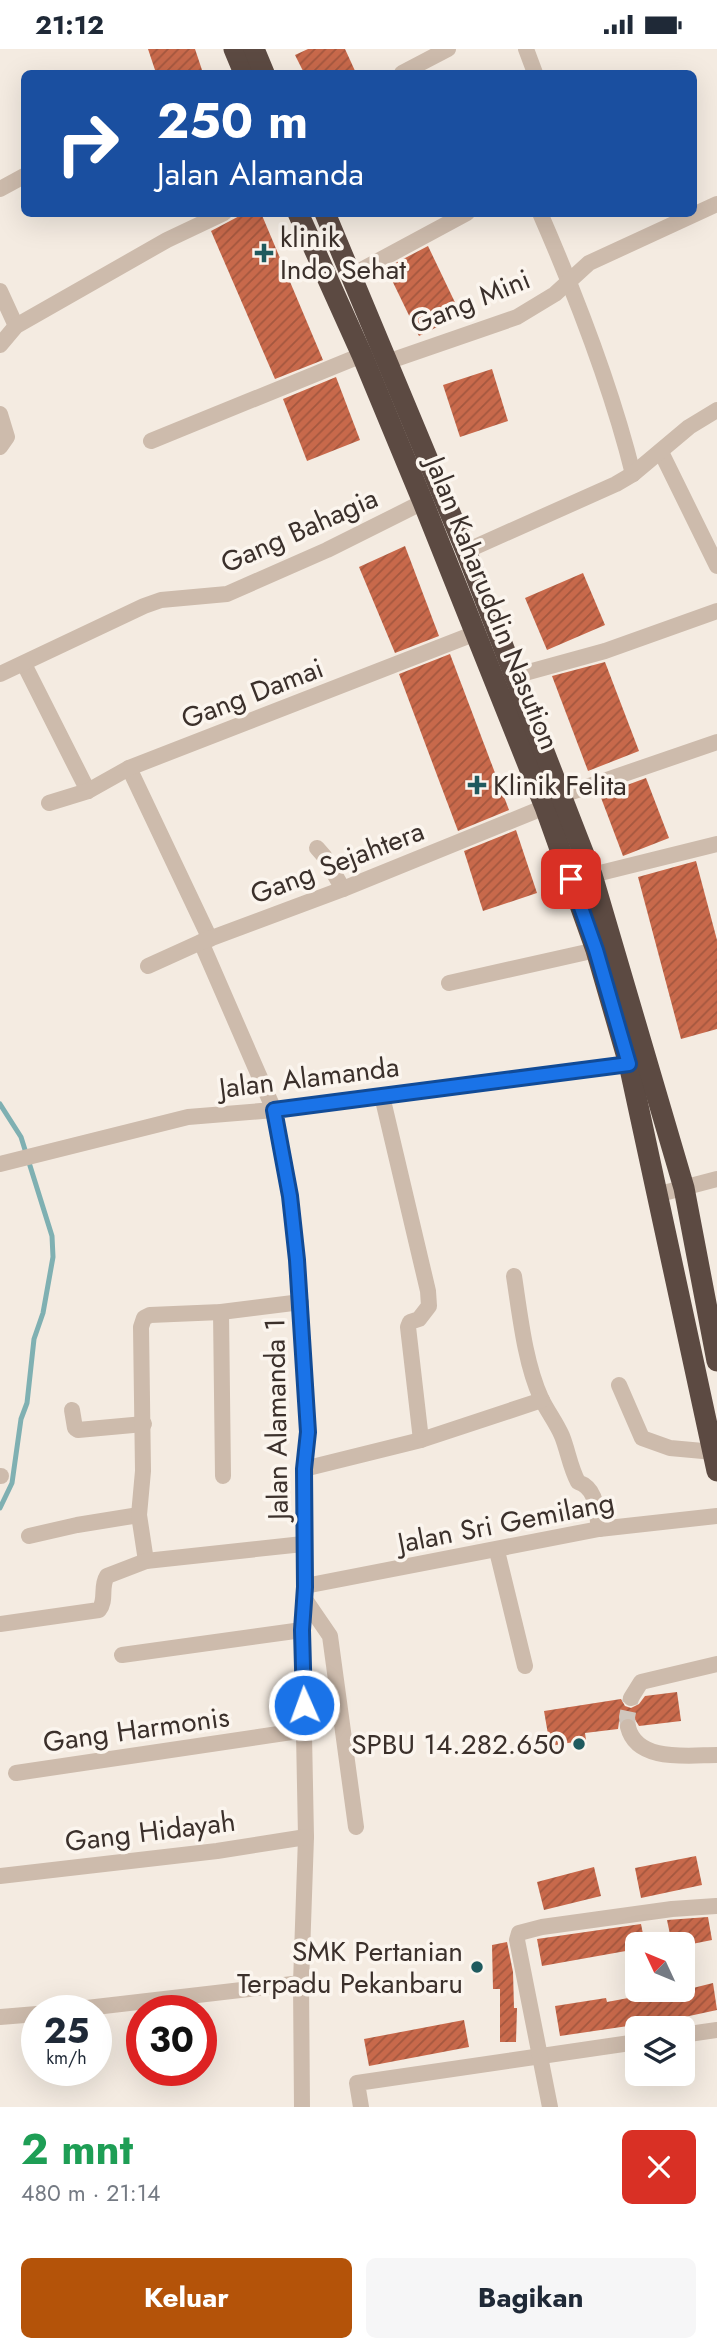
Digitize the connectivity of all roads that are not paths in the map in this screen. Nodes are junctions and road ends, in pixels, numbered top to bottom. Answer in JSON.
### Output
{"nodes":[{"id":1,"x":234,"y":49,"type":"edge"},
{"id":2,"x":254,"y":49,"type":"edge"},
{"id":3,"x":448,"y":49,"type":"edge"},
{"id":4,"x":526,"y":49,"type":"edge"},
{"id":5,"x":243,"y":70,"type":"edge"},
{"id":6,"x":263,"y":70,"type":"edge"},
{"id":7,"x":408,"y":70,"type":"edge"},
{"id":8,"x":534,"y":70,"type":"edge"},
{"id":9,"x":21,"y":178,"type":"edge"},
{"id":10,"x":0,"y":189,"type":"edge"},
{"id":11,"x":717,"y":204,"type":"edge"},
{"id":12,"x":697,"y":213,"type":"edge"},
{"id":13,"x":216,"y":217,"type":"edge"},
{"id":14,"x":301,"y":217,"type":"edge"},
{"id":15,"x":327,"y":217,"type":"edge"},
{"id":16,"x":460,"y":217,"type":"edge"},
{"id":17,"x":542,"y":217,"type":"edge"},
{"id":18,"x":689,"y":217,"type":"edge"},
{"id":19,"x":352,"y":275,"type":"junction"},
{"id":20,"x":570,"y":283,"type":"junction"},
{"id":21,"x":0,"y":291,"type":"edge"},
{"id":22,"x":16,"y":326,"type":"junction"},
{"id":23,"x":0,"y":345,"type":"edge"},
{"id":24,"x":362,"y":355,"type":"junction"},
{"id":25,"x":387,"y":362,"type":"junction"},
{"id":26,"x":717,"y":410,"type":"edge"},
{"id":27,"x":0,"y":414,"type":"edge"},
{"id":28,"x":151,"y":441,"type":"dead end"},
{"id":29,"x":0,"y":447,"type":"edge"},
{"id":30,"x":661,"y":452,"type":"junction"},
{"id":31,"x":633,"y":474,"type":"junction"},
{"id":32,"x":423,"y":502,"type":"junction"},
{"id":33,"x":466,"y":551,"type":"junction"},
{"id":34,"x":717,"y":566,"type":"edge"},
{"id":35,"x":717,"y":611,"type":"edge"},
{"id":36,"x":476,"y":633,"type":"junction"},
{"id":37,"x":24,"y":664,"type":"junction"},
{"id":38,"x":0,"y":674,"type":"edge"},
{"id":39,"x":514,"y":676,"type":"junction"},
{"id":40,"x":717,"y":743,"type":"edge"},
{"id":41,"x":129,"y":768,"type":"junction"},
{"id":42,"x":88,"y":791,"type":"junction"},
{"id":43,"x":554,"y":801,"type":"junction"},
{"id":44,"x":49,"y":803,"type":"dead end"},
{"id":45,"x":717,"y":844,"type":"edge"},
{"id":46,"x":317,"y":848,"type":"dead end"},
{"id":47,"x":592,"y":875,"type":"junction"},
{"id":48,"x":342,"y":889,"type":"junction"},
{"id":49,"x":206,"y":941,"type":"junction"},
{"id":50,"x":596,"y":950,"type":"junction"},
{"id":51,"x":148,"y":966,"type":"dead end"},
{"id":52,"x":449,"y":983,"type":"dead end"},
{"id":53,"x":629,"y":1064,"type":"junction"},
{"id":54,"x":382,"y":1096,"type":"junction"},
{"id":55,"x":274,"y":1110,"type":"junction"},
{"id":56,"x":0,"y":1164,"type":"edge"},
{"id":57,"x":717,"y":1179,"type":"edge"},
{"id":58,"x":684,"y":1188,"type":"junction"},
{"id":59,"x":656,"y":1195,"type":"junction"},
{"id":60,"x":514,"y":1276,"type":"dead end"},
{"id":61,"x":301,"y":1302,"type":"junction"},
{"id":62,"x":221,"y":1312,"type":"junction"},
{"id":63,"x":717,"y":1361,"type":"edge"},
{"id":64,"x":619,"y":1385,"type":"dead end"},
{"id":65,"x":542,"y":1400,"type":"junction"},
{"id":66,"x":72,"y":1410,"type":"dead end"},
{"id":67,"x":144,"y":1424,"type":"junction"},
{"id":68,"x":421,"y":1440,"type":"junction"},
{"id":69,"x":715,"y":1462,"type":"edge"},
{"id":70,"x":304,"y":1469,"type":"junction"},
{"id":71,"x":223,"y":1476,"type":"dead end"},
{"id":72,"x":139,"y":1515,"type":"junction"},
{"id":73,"x":717,"y":1516,"type":"edge"},
{"id":74,"x":599,"y":1529,"type":"junction"},
{"id":75,"x":29,"y":1536,"type":"dead end"},
{"id":76,"x":303,"y":1544,"type":"junction"},
{"id":77,"x":496,"y":1551,"type":"junction"},
{"id":78,"x":146,"y":1562,"type":"junction"},
{"id":79,"x":305,"y":1592,"type":"junction"},
{"id":80,"x":0,"y":1624,"type":"edge"},
{"id":81,"x":302,"y":1630,"type":"junction"},
{"id":82,"x":122,"y":1655,"type":"dead end"},
{"id":83,"x":717,"y":1664,"type":"edge"},
{"id":84,"x":525,"y":1666,"type":"dead end"},
{"id":85,"x":631,"y":1697,"type":"dead end"},
{"id":86,"x":628,"y":1727,"type":"dead end"},
{"id":87,"x":305,"y":1730,"type":"junction"},
{"id":88,"x":717,"y":1755,"type":"edge"},
{"id":89,"x":16,"y":1773,"type":"dead end"},
{"id":90,"x":356,"y":1827,"type":"dead end"},
{"id":91,"x":306,"y":1837,"type":"junction"},
{"id":92,"x":0,"y":1877,"type":"edge"},
{"id":93,"x":716,"y":1906,"type":"edge"},
{"id":94,"x":301,"y":1983,"type":"junction"},
{"id":95,"x":112,"y":2005,"type":"edge"},
{"id":96,"x":21,"y":2015,"type":"edge"},
{"id":97,"x":0,"y":2017,"type":"edge"},
{"id":98,"x":717,"y":2030,"type":"edge"},
{"id":99,"x":695,"y":2033,"type":"edge"},
{"id":100,"x":625,"y":2044,"type":"edge"},
{"id":101,"x":542,"y":2057,"type":"junction"},
{"id":102,"x":302,"y":2107,"type":"edge"},
{"id":103,"x":361,"y":2107,"type":"edge"},
{"id":104,"x":550,"y":2107,"type":"edge"}],
"edges":[{"from":1,"to":5,"type":"highway"},
{"from":2,"to":6,"type":"highway"},
{"from":3,"to":7,"type":"street"},
{"from":4,"to":8,"type":"street"},
{"from":9,"to":10,"type":"street"},
{"from":11,"to":12,"type":"street","name":"Gang Mini"},
{"from":13,"to":22,"type":"street"},
{"from":14,"to":24,"type":"highway","name":"Jalan Kaharuddin Nasution"},
{"from":15,"to":19,"type":"highway","name":"Jalan Kaharuddin Nasution"},
{"from":16,"to":19,"type":"street"},
{"from":17,"to":20,"type":"street"},
{"from":18,"to":20,"type":"street","name":"Gang Mini"},
{"from":19,"to":25,"type":"highway","name":"Jalan Kaharuddin Nasution"},
{"from":20,"to":25,"type":"street","name":"Gang Mini"},
{"from":20,"to":31,"type":"street"},
{"from":21,"to":22,"type":"street"},
{"from":22,"to":23,"type":"street"},
{"from":24,"to":28,"type":"street"},
{"from":24,"to":32,"type":"highway","name":"Jalan Kaharuddin Nasution"},
{"from":25,"to":33,"type":"highway","name":"Jalan Kaharuddin Nasution"},
{"from":26,"to":30,"type":"street"},
{"from":27,"to":29,"type":"street"},
{"from":30,"to":31,"type":"street"},
{"from":30,"to":34,"type":"street"},
{"from":31,"to":33,"type":"street"},
{"from":32,"to":36,"type":"highway","name":"Jalan Kaharuddin Nasution"},
{"from":32,"to":37,"type":"street","name":"Gang Bahagia"},
{"from":33,"to":39,"type":"highway","name":"Jalan Kaharuddin Nasution"},
{"from":35,"to":39,"type":"street"},
{"from":36,"to":41,"type":"street","name":"Gang Damai"},
{"from":36,"to":43,"type":"highway","name":"Jalan Kaharuddin Nasution"},
{"from":37,"to":38,"type":"street","name":"Gang Bahagia"},
{"from":37,"to":42,"type":"street"},
{"from":39,"to":43,"type":"highway","name":"Jalan Kaharuddin Nasution"},
{"from":40,"to":43,"type":"street","name":"Gang Sejahtera"},
{"from":41,"to":42,"type":"street","name":"Gang Damai"},
{"from":41,"to":49,"type":"street","name":"Jalan Alamanda 1"},
{"from":42,"to":44,"type":"street","name":"Gang Damai"},
{"from":43,"to":47,"type":"highway","name":"Jalan Kaharuddin Nasution"},
{"from":43,"to":48,"type":"street","name":"Gang Sejahtera"},
{"from":43,"to":50,"type":"highway","name":"Jalan Kaharuddin Nasution"},
{"from":45,"to":47,"type":"street"},
{"from":46,"to":48,"type":"street"},
{"from":47,"to":58,"type":"highway","name":"Jalan Kaharuddin Nasution"},
{"from":48,"to":49,"type":"street","name":"Gang Sejahtera"},
{"from":49,"to":51,"type":"street","name":"Gang Sejahtera"},
{"from":49,"to":55,"type":"street","name":"Jalan Alamanda 1"},
{"from":50,"to":52,"type":"street"},
{"from":50,"to":53,"type":"highway","name":"Jalan Kaharuddin Nasution"},
{"from":53,"to":54,"type":"street","name":"Jalan Alamanda"},
{"from":53,"to":59,"type":"highway","name":"Jalan Kaharuddin Nasution"},
{"from":54,"to":55,"type":"street","name":"Jalan Alamanda"},
{"from":54,"to":68,"type":"street"},
{"from":55,"to":56,"type":"street","name":"Jalan Alamanda"},
{"from":55,"to":61,"type":"street","name":"Jalan Alamanda 1"},
{"from":57,"to":58,"type":"street"},
{"from":58,"to":59,"type":"street"},
{"from":58,"to":63,"type":"highway","name":"Jalan Kaharuddin Nasution"},
{"from":59,"to":69,"type":"highway","name":"Jalan Kaharuddin Nasution"},
{"from":60,"to":65,"type":"street"},
{"from":61,"to":62,"type":"street"},
{"from":61,"to":70,"type":"street","name":"Jalan Alamanda 1"},
{"from":62,"to":67,"type":"street"},
{"from":62,"to":71,"type":"street"},
{"from":64,"to":69,"type":"street"},
{"from":65,"to":68,"type":"street"},
{"from":65,"to":74,"type":"street"},
{"from":66,"to":67,"type":"street"},
{"from":67,"to":72,"type":"street"},
{"from":68,"to":70,"type":"street"},
{"from":70,"to":76,"type":"street","name":"Jalan Alamanda 1"},
{"from":72,"to":75,"type":"street"},
{"from":72,"to":78,"type":"street"},
{"from":73,"to":74,"type":"street","name":"Jalan Sri Gemilang"},
{"from":74,"to":77,"type":"street","name":"Jalan Sri Gemilang"},
{"from":76,"to":78,"type":"street"},
{"from":76,"to":79,"type":"street","name":"Jalan Alamanda 1"},
{"from":77,"to":79,"type":"street","name":"Jalan Sri Gemilang"},
{"from":77,"to":84,"type":"street"},
{"from":78,"to":80,"type":"street"},
{"from":79,"to":81,"type":"street","name":"Jalan Alamanda 1"},
{"from":79,"to":90,"type":"street"},
{"from":81,"to":82,"type":"street"},
{"from":81,"to":87,"type":"street","name":"Jalan Alamanda 1"},
{"from":83,"to":85,"type":"street"},
{"from":86,"to":88,"type":"street"},
{"from":87,"to":89,"type":"street","name":"Gang Harmonis"},
{"from":87,"to":91,"type":"street","name":"Jalan Alamanda 1"},
{"from":91,"to":92,"type":"street","name":"Gang Hidayah"},
{"from":91,"to":94,"type":"street","name":"Jalan Alamanda 1"},
{"from":93,"to":101,"type":"street"},
{"from":94,"to":95,"type":"street"},
{"from":94,"to":102,"type":"street","name":"Jalan Alamanda 1"},
{"from":96,"to":97,"type":"street"},
{"from":98,"to":99,"type":"street"},
{"from":100,"to":101,"type":"street"},
{"from":101,"to":103,"type":"street"},
{"from":101,"to":104,"type":"street"}]}
